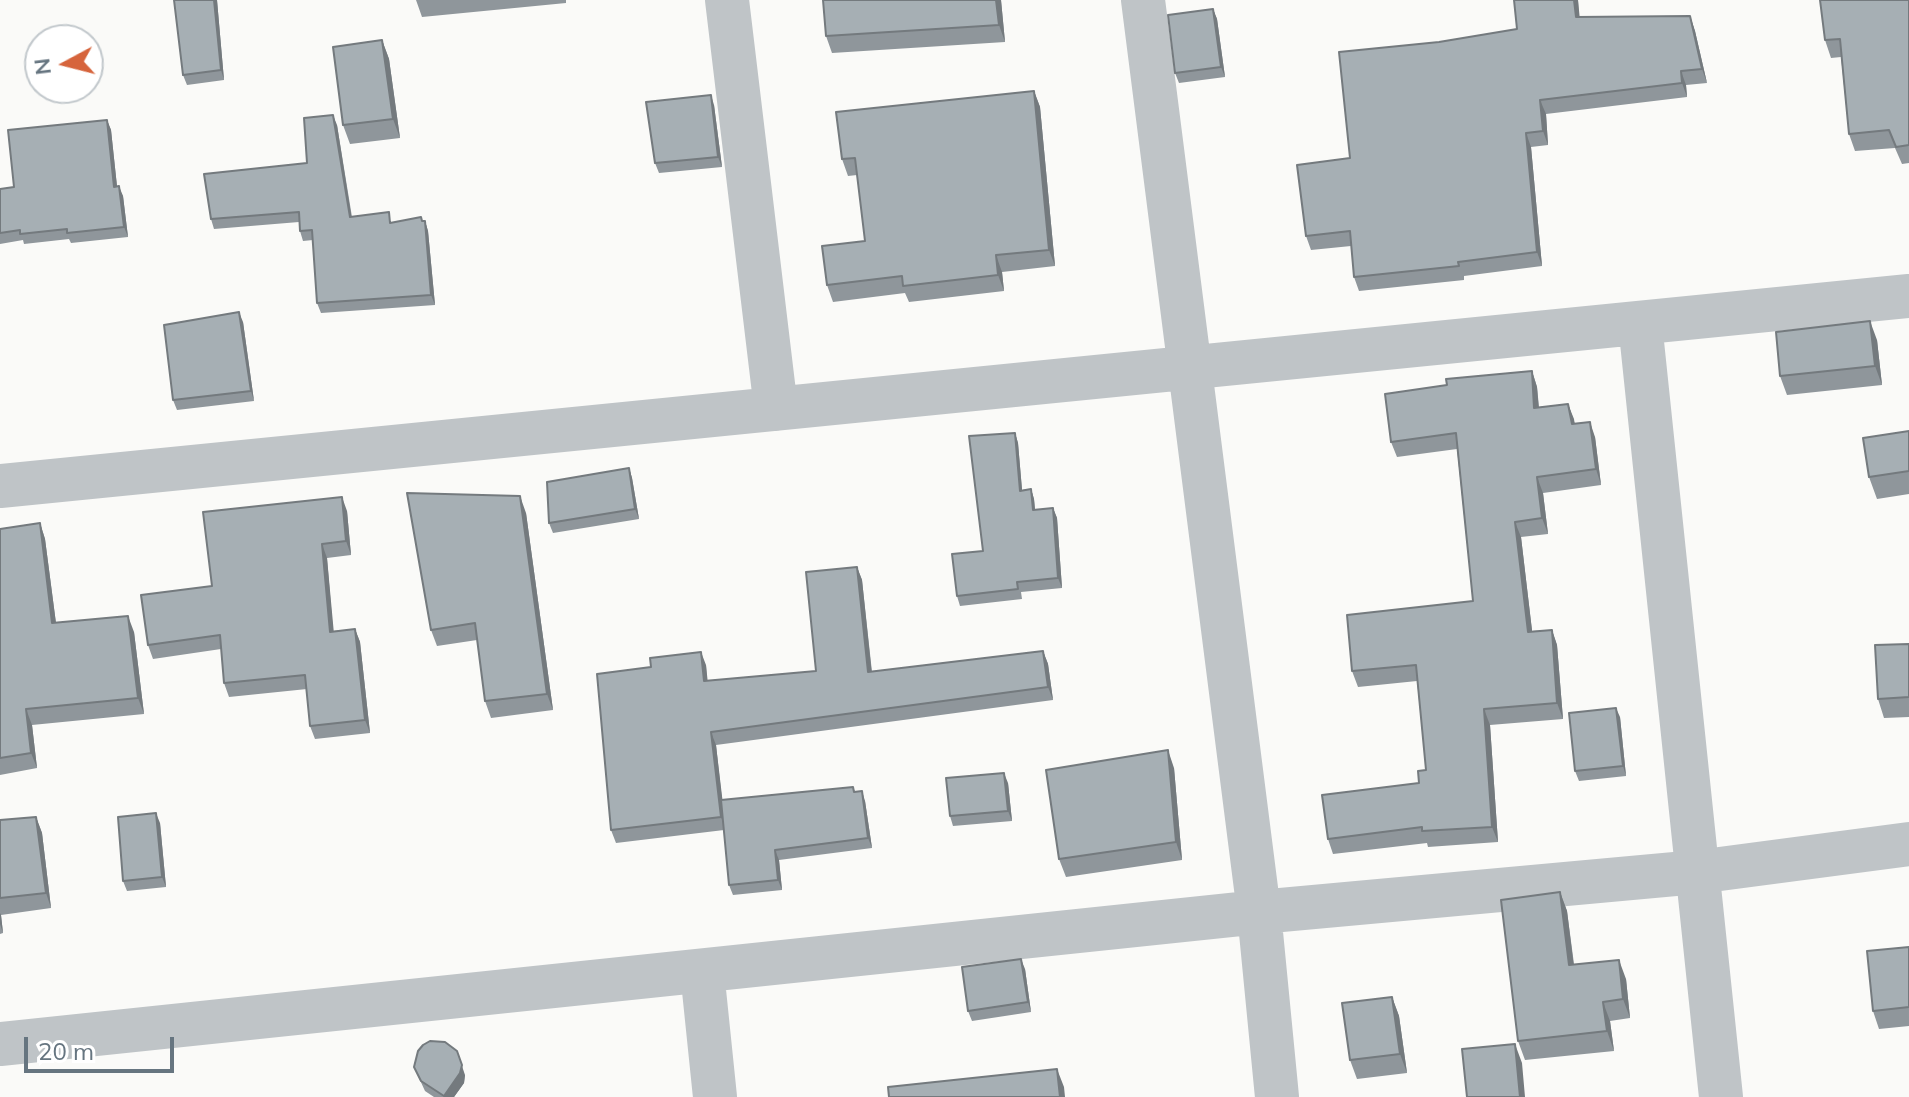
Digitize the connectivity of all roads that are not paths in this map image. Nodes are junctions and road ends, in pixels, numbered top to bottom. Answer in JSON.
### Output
{"nodes":[{"id":1,"x":727,"y":0,"type":"edge"},
{"id":2,"x":1143,"y":0,"type":"edge"},
{"id":3,"x":1909,"y":296,"type":"edge"},
{"id":4,"x":1640,"y":323,"type":"junction"},
{"id":5,"x":1189,"y":368,"type":"junction"},
{"id":6,"x":776,"y":409,"type":"junction"},
{"id":7,"x":0,"y":486,"type":"edge"},
{"id":8,"x":1909,"y":844,"type":"edge"},
{"id":9,"x":1697,"y":872,"type":"junction"},
{"id":10,"x":1259,"y":912,"type":"junction"},
{"id":11,"x":702,"y":971,"type":"junction"},
{"id":12,"x":0,"y":1044,"type":"edge"},
{"id":13,"x":715,"y":1097,"type":"edge"},
{"id":14,"x":1277,"y":1097,"type":"edge"},
{"id":15,"x":1721,"y":1097,"type":"edge"}],
"edges":[{"from":1,"to":6,"type":"street"},
{"from":2,"to":5,"type":"street"},
{"from":3,"to":4,"type":"street"},
{"from":4,"to":5,"type":"street"},
{"from":4,"to":9,"type":"street"},
{"from":5,"to":6,"type":"street"},
{"from":5,"to":10,"type":"street"},
{"from":6,"to":7,"type":"street"},
{"from":8,"to":9,"type":"street"},
{"from":9,"to":10,"type":"street"},
{"from":9,"to":15,"type":"street"},
{"from":10,"to":11,"type":"street"},
{"from":10,"to":14,"type":"street"},
{"from":11,"to":12,"type":"street"},
{"from":11,"to":13,"type":"street"}]}
